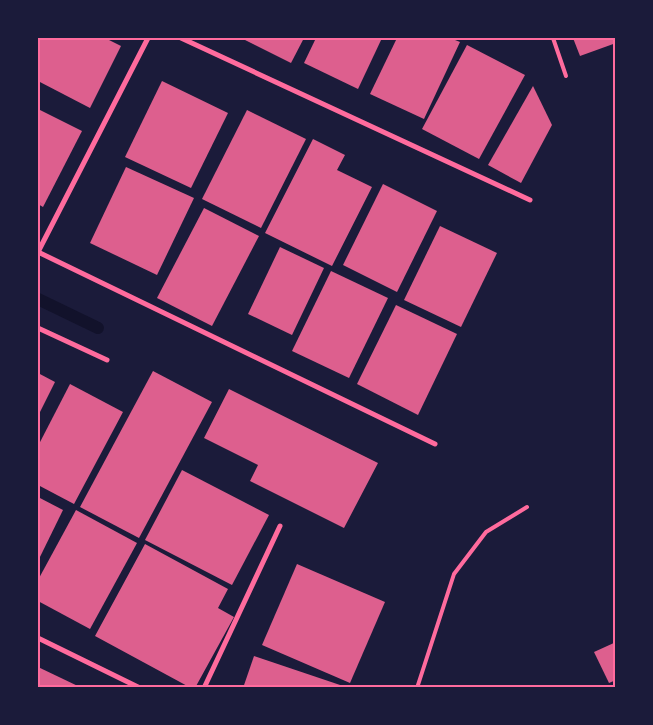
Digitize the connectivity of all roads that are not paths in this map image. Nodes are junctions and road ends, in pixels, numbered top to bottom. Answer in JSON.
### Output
{"nodes":[{"id":1,"x":148,"y":38,"type":"edge"},
{"id":2,"x":181,"y":38,"type":"edge"},
{"id":3,"x":553,"y":38,"type":"edge"},
{"id":4,"x":566,"y":76,"type":"dead end"},
{"id":5,"x":530,"y":200,"type":"dead end"},
{"id":6,"x":38,"y":252,"type":"edge"},
{"id":7,"x":38,"y":328,"type":"edge"},
{"id":8,"x":107,"y":360,"type":"dead end"},
{"id":9,"x":435,"y":444,"type":"dead end"},
{"id":10,"x":527,"y":507,"type":"dead end"},
{"id":11,"x":280,"y":526,"type":"dead end"},
{"id":12,"x":38,"y":638,"type":"edge"},
{"id":13,"x":140,"y":688,"type":"edge"},
{"id":14,"x":204,"y":688,"type":"edge"},
{"id":15,"x":417,"y":688,"type":"edge"}],
"edges":[{"from":1,"to":6,"type":"street"},
{"from":2,"to":5,"type":"street"},
{"from":3,"to":4,"type":"lane"},
{"from":6,"to":9,"type":"street"},
{"from":7,"to":8,"type":"street"},
{"from":10,"to":15,"type":"lane"},
{"from":11,"to":14,"type":"street"},
{"from":12,"to":13,"type":"street"}]}
